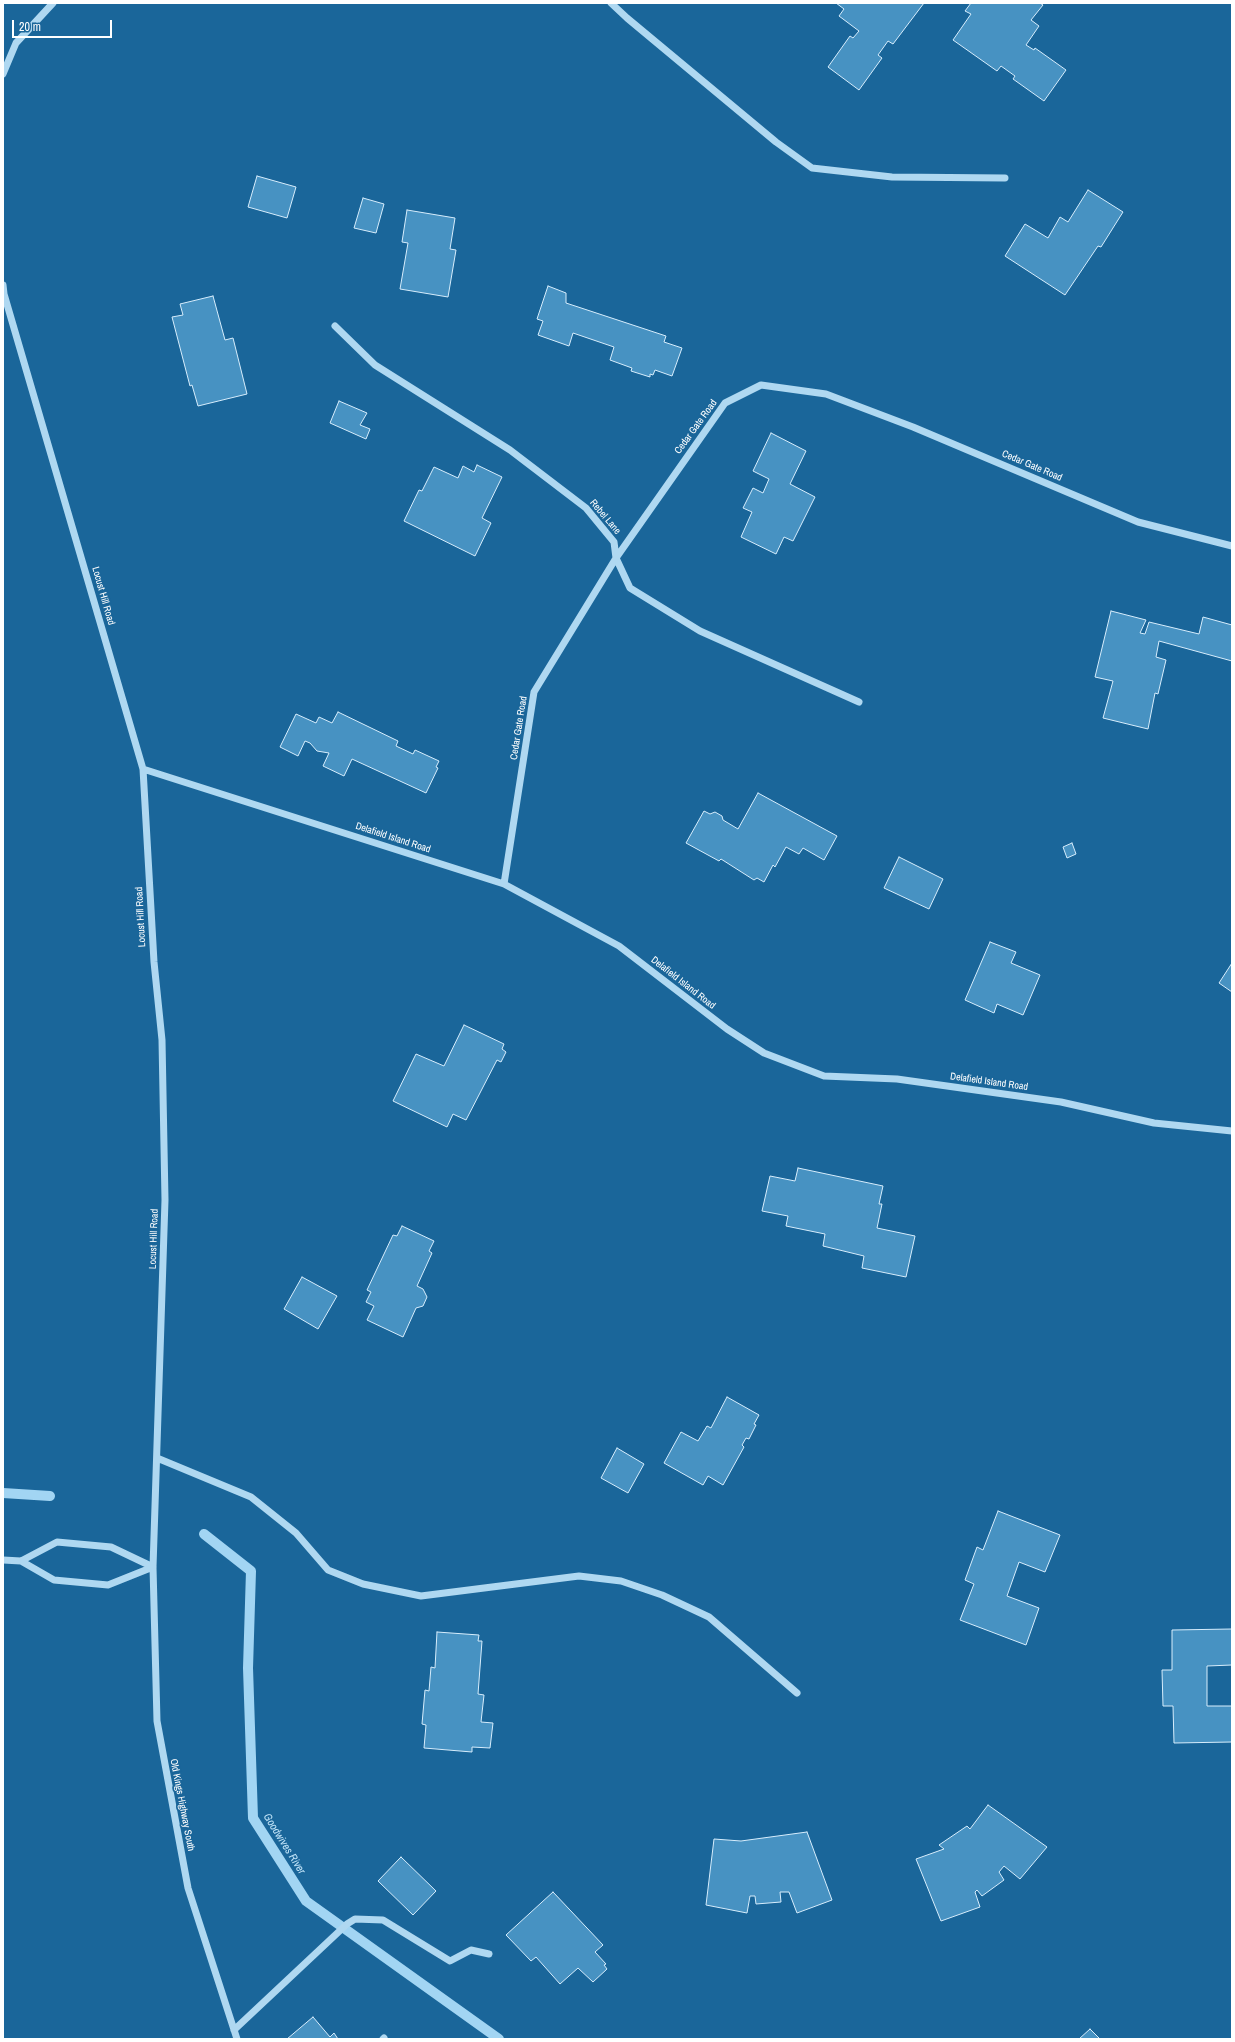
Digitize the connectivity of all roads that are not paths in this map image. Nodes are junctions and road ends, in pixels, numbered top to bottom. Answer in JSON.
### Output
{"nodes":[{"id":1,"x":52,"y":3,"type":"edge"},
{"id":2,"x":611,"y":3,"type":"edge"},
{"id":3,"x":3,"y":74,"type":"edge"},
{"id":4,"x":1005,"y":178,"type":"dead end"},
{"id":5,"x":3,"y":285,"type":"edge"},
{"id":6,"x":335,"y":326,"type":"dead end"},
{"id":7,"x":1232,"y":546,"type":"edge"},
{"id":8,"x":616,"y":558,"type":"junction"},
{"id":9,"x":859,"y":702,"type":"dead end"},
{"id":10,"x":142,"y":769,"type":"junction"},
{"id":11,"x":504,"y":884,"type":"junction"},
{"id":12,"x":1232,"y":1131,"type":"edge"},
{"id":13,"x":157,"y":1458,"type":"junction"},
{"id":14,"x":3,"y":1560,"type":"edge"},
{"id":15,"x":21,"y":1561,"type":"junction"},
{"id":16,"x":153,"y":1567,"type":"junction"},
{"id":17,"x":797,"y":1693,"type":"dead end"},
{"id":18,"x":489,"y":1954,"type":"dead end"},
{"id":19,"x":234,"y":2030,"type":"junction"},
{"id":20,"x":237,"y":2039,"type":"edge"}],
"edges":[{"from":1,"to":3,"type":"street"},
{"from":2,"to":4,"type":"street"},
{"from":5,"to":10,"type":"street","name":"Locust Hill Road"},
{"from":6,"to":8,"type":"street","name":"Rebel Lane"},
{"from":7,"to":8,"type":"street","name":"Cedar Gate Road"},
{"from":8,"to":9,"type":"street","name":"Rebel Lane"},
{"from":8,"to":11,"type":"street","name":"Cedar Gate Road"},
{"from":10,"to":11,"type":"street","name":"Delafield Island Road"},
{"from":10,"to":13,"type":"street","name":"Locust Hill Road"},
{"from":11,"to":12,"type":"street","name":"Delafield Island Road"},
{"from":13,"to":16,"type":"street","name":"Locust Hill Road"},
{"from":13,"to":17,"type":"street"},
{"from":14,"to":15,"type":"street"},
{"from":15,"to":16,"type":"street"},
{"from":15,"to":16,"type":"street"},
{"from":16,"to":19,"type":"street","name":"Old Kings Highway South"},
{"from":18,"to":19,"type":"street"},
{"from":19,"to":20,"type":"street","name":"Old Kings Highway South"}]}
